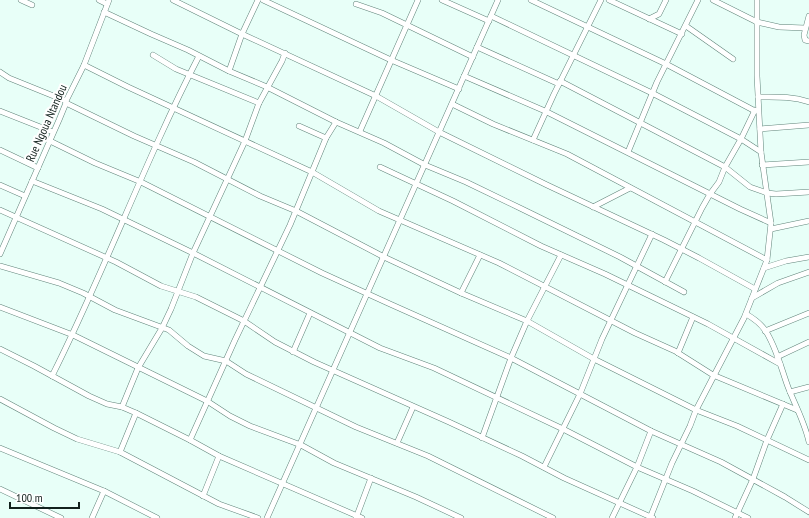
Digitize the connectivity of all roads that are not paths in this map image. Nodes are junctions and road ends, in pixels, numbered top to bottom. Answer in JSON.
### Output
{"nodes":[{"id":1,"x":21,"y":0,"type":"edge"},
{"id":2,"x":99,"y":0,"type":"edge"},
{"id":3,"x":173,"y":0,"type":"edge"},
{"id":4,"x":258,"y":0,"type":"edge"},
{"id":5,"x":263,"y":0,"type":"edge"},
{"id":6,"x":418,"y":0,"type":"edge"},
{"id":7,"x":442,"y":0,"type":"edge"},
{"id":8,"x":498,"y":0,"type":"edge"},
{"id":9,"x":531,"y":0,"type":"edge"},
{"id":10,"x":601,"y":0,"type":"edge"},
{"id":11,"x":609,"y":0,"type":"edge"},
{"id":12,"x":666,"y":0,"type":"edge"},
{"id":13,"x":698,"y":0,"type":"edge"},
{"id":14,"x":713,"y":0,"type":"edge"},
{"id":15,"x":757,"y":0,"type":"edge"},
{"id":16,"x":108,"y":2,"type":"edge"},
{"id":17,"x":356,"y":4,"type":"dead end"},
{"id":18,"x":32,"y":5,"type":"dead end"},
{"id":19,"x":104,"y":12,"type":"junction"},
{"id":20,"x":809,"y":16,"type":"edge"},
{"id":21,"x":490,"y":18,"type":"junction"},
{"id":22,"x":648,"y":19,"type":"junction"},
{"id":23,"x":757,"y":22,"type":"junction"},
{"id":24,"x":406,"y":26,"type":"junction"},
{"id":25,"x":686,"y":26,"type":"junction"},
{"id":26,"x":588,"y":27,"type":"junction"},
{"id":27,"x":805,"y":28,"type":"junction"},
{"id":28,"x":242,"y":34,"type":"junction"},
{"id":29,"x":682,"y":34,"type":"junction"},
{"id":30,"x":809,"y":41,"type":"edge"},
{"id":31,"x":478,"y":46,"type":"junction"},
{"id":32,"x":285,"y":53,"type":"junction"},
{"id":33,"x":574,"y":54,"type":"junction"},
{"id":34,"x":153,"y":55,"type":"dead end"},
{"id":35,"x":199,"y":56,"type":"junction"},
{"id":36,"x":473,"y":57,"type":"junction"},
{"id":37,"x":733,"y":59,"type":"dead end"},
{"id":38,"x":391,"y":60,"type":"junction"},
{"id":39,"x":84,"y":64,"type":"junction"},
{"id":40,"x":666,"y":64,"type":"junction"},
{"id":41,"x":229,"y":71,"type":"junction"},
{"id":42,"x":0,"y":72,"type":"edge"},
{"id":43,"x":191,"y":74,"type":"junction"},
{"id":44,"x":464,"y":76,"type":"junction"},
{"id":45,"x":559,"y":82,"type":"junction"},
{"id":46,"x":267,"y":87,"type":"junction"},
{"id":47,"x":459,"y":89,"type":"junction"},
{"id":48,"x":652,"y":93,"type":"junction"},
{"id":49,"x":376,"y":96,"type":"junction"},
{"id":50,"x":758,"y":100,"type":"junction"},
{"id":51,"x":66,"y":102,"type":"junction"},
{"id":52,"x":809,"y":102,"type":"edge"},
{"id":53,"x":258,"y":103,"type":"junction"},
{"id":54,"x":452,"y":104,"type":"junction"},
{"id":55,"x":174,"y":108,"type":"junction"},
{"id":56,"x":0,"y":111,"type":"edge"},
{"id":57,"x":545,"y":111,"type":"junction"},
{"id":58,"x":755,"y":112,"type":"junction"},
{"id":59,"x":336,"y":122,"type":"junction"},
{"id":60,"x":640,"y":122,"type":"junction"},
{"id":61,"x":809,"y":125,"type":"edge"},
{"id":62,"x":300,"y":126,"type":"dead end"},
{"id":63,"x":760,"y":129,"type":"junction"},
{"id":64,"x":360,"y":131,"type":"junction"},
{"id":65,"x":54,"y":132,"type":"junction"},
{"id":66,"x":439,"y":132,"type":"junction"},
{"id":67,"x":326,"y":138,"type":"junction"},
{"id":68,"x":245,"y":140,"type":"junction"},
{"id":69,"x":533,"y":140,"type":"junction"},
{"id":70,"x":741,"y":140,"type":"junction"},
{"id":71,"x":50,"y":141,"type":"junction"},
{"id":72,"x":157,"y":146,"type":"junction"},
{"id":73,"x":0,"y":150,"type":"edge"},
{"id":74,"x":628,"y":152,"type":"junction"},
{"id":75,"x":761,"y":152,"type":"junction"},
{"id":76,"x":809,"y":162,"type":"edge"},
{"id":77,"x":425,"y":165,"type":"junction"},
{"id":78,"x":762,"y":165,"type":"junction"},
{"id":79,"x":380,"y":167,"type":"dead end"},
{"id":80,"x":725,"y":167,"type":"junction"},
{"id":81,"x":38,"y":168,"type":"junction"},
{"id":82,"x":312,"y":172,"type":"junction"},
{"id":83,"x":227,"y":179,"type":"junction"},
{"id":84,"x":32,"y":181,"type":"junction"},
{"id":85,"x":141,"y":182,"type":"junction"},
{"id":86,"x":416,"y":184,"type":"junction"},
{"id":87,"x":0,"y":185,"type":"edge"},
{"id":88,"x":630,"y":188,"type":"junction"},
{"id":89,"x":809,"y":192,"type":"edge"},
{"id":90,"x":767,"y":193,"type":"junction"},
{"id":91,"x":710,"y":194,"type":"junction"},
{"id":92,"x":25,"y":196,"type":"junction"},
{"id":93,"x":593,"y":207,"type":"junction"},
{"id":94,"x":0,"y":210,"type":"edge"},
{"id":95,"x":296,"y":211,"type":"junction"},
{"id":96,"x":16,"y":217,"type":"junction"},
{"id":97,"x":210,"y":217,"type":"junction"},
{"id":98,"x":123,"y":219,"type":"junction"},
{"id":99,"x":400,"y":220,"type":"junction"},
{"id":100,"x":809,"y":221,"type":"edge"},
{"id":101,"x":695,"y":222,"type":"junction"},
{"id":102,"x":771,"y":223,"type":"junction"},
{"id":103,"x":771,"y":229,"type":"junction"},
{"id":104,"x":652,"y":234,"type":"junction"},
{"id":105,"x":1,"y":247,"type":"edge"},
{"id":106,"x":682,"y":249,"type":"junction"},
{"id":107,"x":278,"y":250,"type":"junction"},
{"id":108,"x":193,"y":253,"type":"junction"},
{"id":109,"x":0,"y":254,"type":"edge"},
{"id":110,"x":480,"y":255,"type":"junction"},
{"id":111,"x":561,"y":255,"type":"junction"},
{"id":112,"x":384,"y":257,"type":"junction"},
{"id":113,"x":809,"y":257,"type":"edge"},
{"id":114,"x":107,"y":258,"type":"junction"},
{"id":115,"x":766,"y":260,"type":"junction"},
{"id":116,"x":0,"y":266,"type":"edge"},
{"id":117,"x":636,"y":266,"type":"junction"},
{"id":118,"x":764,"y":268,"type":"junction"},
{"id":119,"x":809,"y":272,"type":"edge"},
{"id":120,"x":665,"y":282,"type":"junction"},
{"id":121,"x":627,"y":284,"type":"junction"},
{"id":122,"x":546,"y":286,"type":"junction"},
{"id":123,"x":260,"y":288,"type":"junction"},
{"id":124,"x":754,"y":289,"type":"junction"},
{"id":125,"x":178,"y":291,"type":"junction"},
{"id":126,"x":461,"y":292,"type":"junction"},
{"id":127,"x":684,"y":292,"type":"dead end"},
{"id":128,"x":367,"y":294,"type":"junction"},
{"id":129,"x":90,"y":298,"type":"junction"},
{"id":130,"x":752,"y":298,"type":"junction"},
{"id":131,"x":0,"y":307,"type":"edge"},
{"id":132,"x":310,"y":313,"type":"junction"},
{"id":133,"x":809,"y":313,"type":"edge"},
{"id":134,"x":746,"y":314,"type":"junction"},
{"id":135,"x":693,"y":317,"type":"junction"},
{"id":136,"x":244,"y":321,"type":"junction"},
{"id":137,"x":527,"y":321,"type":"junction"},
{"id":138,"x":611,"y":321,"type":"junction"},
{"id":139,"x":162,"y":328,"type":"junction"},
{"id":140,"x":765,"y":331,"type":"junction"},
{"id":141,"x":350,"y":332,"type":"junction"},
{"id":142,"x":73,"y":335,"type":"junction"},
{"id":143,"x":734,"y":337,"type":"junction"},
{"id":144,"x":809,"y":342,"type":"edge"},
{"id":145,"x":0,"y":349,"type":"edge"},
{"id":146,"x":293,"y":352,"type":"junction"},
{"id":147,"x":678,"y":353,"type":"junction"},
{"id":148,"x":777,"y":357,"type":"junction"},
{"id":149,"x":511,"y":358,"type":"junction"},
{"id":150,"x":594,"y":359,"type":"junction"},
{"id":151,"x":226,"y":361,"type":"junction"},
{"id":152,"x":780,"y":364,"type":"junction"},
{"id":153,"x":138,"y":368,"type":"junction"},
{"id":154,"x":334,"y":370,"type":"junction"},
{"id":155,"x":714,"y":374,"type":"junction"},
{"id":156,"x":52,"y":376,"type":"junction"},
{"id":157,"x":809,"y":387,"type":"edge"},
{"id":158,"x":790,"y":392,"type":"junction"},
{"id":159,"x":580,"y":394,"type":"junction"},
{"id":160,"x":497,"y":398,"type":"junction"},
{"id":161,"x":0,"y":400,"type":"edge"},
{"id":162,"x":207,"y":401,"type":"junction"},
{"id":163,"x":783,"y":404,"type":"junction"},
{"id":164,"x":122,"y":407,"type":"junction"},
{"id":165,"x":413,"y":407,"type":"junction"},
{"id":166,"x":316,"y":408,"type":"junction"},
{"id":167,"x":696,"y":410,"type":"junction"},
{"id":168,"x":797,"y":410,"type":"junction"},
{"id":169,"x":136,"y":413,"type":"junction"},
{"id":170,"x":563,"y":429,"type":"junction"},
{"id":171,"x":651,"y":431,"type":"junction"},
{"id":172,"x":808,"y":433,"type":"edge"},
{"id":173,"x":482,"y":438,"type":"junction"},
{"id":174,"x":190,"y":440,"type":"junction"},
{"id":175,"x":767,"y":440,"type":"junction"},
{"id":176,"x":809,"y":442,"type":"edge"},
{"id":177,"x":397,"y":443,"type":"junction"},
{"id":178,"x":301,"y":445,"type":"junction"},
{"id":179,"x":681,"y":445,"type":"junction"},
{"id":180,"x":0,"y":448,"type":"edge"},
{"id":181,"x":120,"y":452,"type":"junction"},
{"id":182,"x":219,"y":456,"type":"junction"},
{"id":183,"x":809,"y":460,"type":"edge"},
{"id":184,"x":544,"y":467,"type":"junction"},
{"id":185,"x":637,"y":467,"type":"junction"},
{"id":186,"x":371,"y":478,"type":"junction"},
{"id":187,"x":753,"y":479,"type":"junction"},
{"id":188,"x":665,"y":480,"type":"junction"},
{"id":189,"x":282,"y":484,"type":"junction"},
{"id":190,"x":0,"y":489,"type":"edge"},
{"id":191,"x":104,"y":491,"type":"junction"},
{"id":192,"x":203,"y":496,"type":"junction"},
{"id":193,"x":620,"y":502,"type":"junction"},
{"id":194,"x":448,"y":512,"type":"junction"},
{"id":195,"x":809,"y":512,"type":"edge"},
{"id":196,"x":736,"y":515,"type":"edge"},
{"id":197,"x":359,"y":517,"type":"edge"},
{"id":198,"x":62,"y":518,"type":"edge"},
{"id":199,"x":92,"y":518,"type":"edge"},
{"id":200,"x":157,"y":518,"type":"edge"},
{"id":201,"x":258,"y":518,"type":"edge"},
{"id":202,"x":267,"y":518,"type":"edge"},
{"id":203,"x":444,"y":518,"type":"edge"},
{"id":204,"x":461,"y":518,"type":"edge"},
{"id":205,"x":553,"y":518,"type":"edge"},
{"id":206,"x":612,"y":518,"type":"edge"},
{"id":207,"x":651,"y":518,"type":"edge"},
{"id":208,"x":748,"y":518,"type":"edge"}],
"edges":[{"from":1,"to":18,"type":"street"},
{"from":2,"to":16,"type":"street"},
{"from":3,"to":28,"type":"street"},
{"from":4,"to":28,"type":"street"},
{"from":5,"to":38,"type":"street"},
{"from":6,"to":24,"type":"street"},
{"from":7,"to":21,"type":"street"},
{"from":8,"to":21,"type":"street"},
{"from":9,"to":26,"type":"street"},
{"from":10,"to":26,"type":"street"},
{"from":11,"to":22,"type":"street"},
{"from":12,"to":22,"type":"street"},
{"from":13,"to":25,"type":"street"},
{"from":14,"to":23,"type":"street"},
{"from":15,"to":23,"type":"street"},
{"from":16,"to":19,"type":"street","name":"Rue Ngoua Ntandou"},
{"from":17,"to":24,"type":"street"},
{"from":19,"to":35,"type":"street"},
{"from":19,"to":39,"type":"street","name":"Rue Ngoua Ntandou"},
{"from":20,"to":27,"type":"street"},
{"from":21,"to":31,"type":"street"},
{"from":21,"to":33,"type":"street"},
{"from":22,"to":29,"type":"street"},
{"from":23,"to":27,"type":"street"},
{"from":23,"to":50,"type":"street"},
{"from":24,"to":36,"type":"street"},
{"from":24,"to":38,"type":"street"},
{"from":25,"to":29,"type":"street"},
{"from":25,"to":37,"type":"street"},
{"from":26,"to":33,"type":"street"},
{"from":26,"to":40,"type":"street"},
{"from":27,"to":30,"type":"street"},
{"from":28,"to":32,"type":"street"},
{"from":28,"to":41,"type":"street"},
{"from":29,"to":40,"type":"street"},
{"from":31,"to":36,"type":"street"},
{"from":31,"to":45,"type":"street"},
{"from":32,"to":46,"type":"street"},
{"from":32,"to":49,"type":"street"},
{"from":33,"to":45,"type":"street"},
{"from":33,"to":48,"type":"street"},
{"from":34,"to":43,"type":"street"},
{"from":35,"to":41,"type":"street"},
{"from":35,"to":43,"type":"street"},
{"from":36,"to":44,"type":"street"},
{"from":38,"to":47,"type":"street"},
{"from":38,"to":49,"type":"street"},
{"from":39,"to":51,"type":"street","name":"Rue Ngoua Ntandou"},
{"from":39,"to":55,"type":"street"},
{"from":40,"to":48,"type":"street"},
{"from":40,"to":58,"type":"street"},
{"from":41,"to":46,"type":"street"},
{"from":42,"to":51,"type":"street"},
{"from":43,"to":53,"type":"street"},
{"from":43,"to":55,"type":"street"},
{"from":44,"to":47,"type":"street"},
{"from":44,"to":57,"type":"street"},
{"from":45,"to":57,"type":"street"},
{"from":45,"to":60,"type":"street"},
{"from":46,"to":53,"type":"street"},
{"from":46,"to":59,"type":"street"},
{"from":47,"to":54,"type":"street"},
{"from":48,"to":60,"type":"street"},
{"from":48,"to":70,"type":"street"},
{"from":49,"to":64,"type":"street"},
{"from":49,"to":66,"type":"street"},
{"from":50,"to":52,"type":"street"},
{"from":50,"to":58,"type":"street"},
{"from":50,"to":63,"type":"street"},
{"from":51,"to":65,"type":"street","name":"Rue Ngoua Ntandou"},
{"from":51,"to":72,"type":"street"},
{"from":53,"to":68,"type":"street"},
{"from":54,"to":66,"type":"street"},
{"from":54,"to":69,"type":"street"},
{"from":55,"to":68,"type":"street"},
{"from":55,"to":72,"type":"street"},
{"from":56,"to":65,"type":"street"},
{"from":57,"to":69,"type":"street"},
{"from":57,"to":74,"type":"street"},
{"from":58,"to":70,"type":"street"},
{"from":59,"to":64,"type":"street"},
{"from":59,"to":67,"type":"street"},
{"from":60,"to":74,"type":"street"},
{"from":60,"to":80,"type":"street"},
{"from":61,"to":63,"type":"street"},
{"from":62,"to":67,"type":"street"},
{"from":63,"to":75,"type":"street"},
{"from":64,"to":77,"type":"street"},
{"from":65,"to":71,"type":"street","name":"Rue Ngoua Ntandou"},
{"from":66,"to":77,"type":"street"},
{"from":66,"to":93,"type":"street"},
{"from":67,"to":82,"type":"street"},
{"from":68,"to":82,"type":"street"},
{"from":68,"to":83,"type":"street"},
{"from":69,"to":88,"type":"street"},
{"from":70,"to":75,"type":"street"},
{"from":70,"to":80,"type":"street"},
{"from":71,"to":81,"type":"street","name":"Rue Ngoua Ntandou"},
{"from":71,"to":85,"type":"street"},
{"from":72,"to":83,"type":"street"},
{"from":72,"to":85,"type":"street"},
{"from":73,"to":81,"type":"street"},
{"from":74,"to":91,"type":"street"},
{"from":75,"to":78,"type":"street"},
{"from":76,"to":78,"type":"street"},
{"from":77,"to":86,"type":"street"},
{"from":77,"to":117,"type":"street"},
{"from":78,"to":90,"type":"street"},
{"from":79,"to":86,"type":"street"},
{"from":80,"to":90,"type":"street"},
{"from":80,"to":91,"type":"street"},
{"from":81,"to":84,"type":"street","name":"Rue Ngoua Ntandou"},
{"from":82,"to":95,"type":"street"},
{"from":82,"to":99,"type":"street"},
{"from":83,"to":95,"type":"street"},
{"from":83,"to":97,"type":"street"},
{"from":84,"to":92,"type":"street","name":"Rue Ngoua Ntandou"},
{"from":84,"to":98,"type":"street"},
{"from":85,"to":97,"type":"street"},
{"from":85,"to":98,"type":"street"},
{"from":86,"to":99,"type":"street"},
{"from":86,"to":111,"type":"street"},
{"from":87,"to":92,"type":"street"},
{"from":88,"to":93,"type":"street"},
{"from":88,"to":101,"type":"street"},
{"from":89,"to":90,"type":"street"},
{"from":90,"to":102,"type":"street"},
{"from":91,"to":101,"type":"street"},
{"from":91,"to":102,"type":"street"},
{"from":92,"to":96,"type":"street","name":"Rue Ngoua Ntandou"},
{"from":93,"to":104,"type":"street"},
{"from":94,"to":96,"type":"street"},
{"from":95,"to":107,"type":"street"},
{"from":95,"to":112,"type":"street"},
{"from":96,"to":105,"type":"street","name":"Rue Ngoua Ntandou"},
{"from":96,"to":114,"type":"street"},
{"from":97,"to":107,"type":"street"},
{"from":97,"to":108,"type":"street"},
{"from":98,"to":108,"type":"street"},
{"from":98,"to":114,"type":"street"},
{"from":99,"to":110,"type":"street"},
{"from":99,"to":112,"type":"street"},
{"from":100,"to":103,"type":"street"},
{"from":101,"to":106,"type":"street"},
{"from":101,"to":115,"type":"street"},
{"from":102,"to":103,"type":"street"},
{"from":103,"to":115,"type":"street"},
{"from":104,"to":106,"type":"street"},
{"from":104,"to":117,"type":"street"},
{"from":105,"to":109,"type":"street","name":"Rue Ngoua Ntandou"},
{"from":106,"to":120,"type":"street"},
{"from":106,"to":124,"type":"street"},
{"from":107,"to":123,"type":"street"},
{"from":107,"to":128,"type":"street"},
{"from":108,"to":123,"type":"street"},
{"from":108,"to":125,"type":"street"},
{"from":110,"to":122,"type":"street"},
{"from":110,"to":126,"type":"street"},
{"from":111,"to":121,"type":"street"},
{"from":111,"to":122,"type":"street"},
{"from":112,"to":126,"type":"street"},
{"from":112,"to":128,"type":"street"},
{"from":113,"to":118,"type":"street"},
{"from":114,"to":125,"type":"street"},
{"from":114,"to":129,"type":"street"},
{"from":115,"to":118,"type":"street"},
{"from":116,"to":129,"type":"street"},
{"from":117,"to":120,"type":"street"},
{"from":117,"to":121,"type":"street"},
{"from":118,"to":124,"type":"street"},
{"from":119,"to":130,"type":"street"},
{"from":120,"to":127,"type":"street"},
{"from":121,"to":135,"type":"street"},
{"from":121,"to":138,"type":"street"},
{"from":122,"to":137,"type":"street"},
{"from":122,"to":138,"type":"street"},
{"from":123,"to":132,"type":"street"},
{"from":123,"to":136,"type":"street"},
{"from":124,"to":130,"type":"street"},
{"from":125,"to":136,"type":"street"},
{"from":125,"to":139,"type":"street"},
{"from":126,"to":137,"type":"street"},
{"from":128,"to":141,"type":"street"},
{"from":128,"to":149,"type":"street"},
{"from":129,"to":139,"type":"street"},
{"from":129,"to":142,"type":"street"},
{"from":130,"to":134,"type":"street"},
{"from":131,"to":142,"type":"street"},
{"from":132,"to":141,"type":"street"},
{"from":132,"to":146,"type":"street"},
{"from":133,"to":140,"type":"street"},
{"from":134,"to":140,"type":"street"},
{"from":134,"to":143,"type":"street"},
{"from":135,"to":143,"type":"street"},
{"from":135,"to":147,"type":"street"},
{"from":136,"to":146,"type":"street"},
{"from":136,"to":151,"type":"street"},
{"from":137,"to":149,"type":"street"},
{"from":137,"to":150,"type":"street"},
{"from":138,"to":147,"type":"street"},
{"from":138,"to":150,"type":"street"},
{"from":139,"to":151,"type":"street"},
{"from":139,"to":153,"type":"street"},
{"from":140,"to":148,"type":"street"},
{"from":141,"to":154,"type":"street"},
{"from":141,"to":160,"type":"street"},
{"from":142,"to":153,"type":"street"},
{"from":142,"to":156,"type":"street"},
{"from":143,"to":152,"type":"street"},
{"from":143,"to":155,"type":"street"},
{"from":144,"to":148,"type":"street"},
{"from":145,"to":156,"type":"street"},
{"from":146,"to":154,"type":"street"},
{"from":147,"to":155,"type":"street"},
{"from":148,"to":152,"type":"street"},
{"from":149,"to":159,"type":"street"},
{"from":149,"to":160,"type":"street"},
{"from":150,"to":159,"type":"street"},
{"from":150,"to":167,"type":"street"},
{"from":151,"to":162,"type":"street"},
{"from":151,"to":166,"type":"street"},
{"from":152,"to":158,"type":"street"},
{"from":153,"to":162,"type":"street"},
{"from":153,"to":164,"type":"street"},
{"from":154,"to":165,"type":"street"},
{"from":154,"to":166,"type":"street"},
{"from":155,"to":163,"type":"street"},
{"from":155,"to":167,"type":"street"},
{"from":156,"to":164,"type":"street"},
{"from":157,"to":158,"type":"street"},
{"from":158,"to":168,"type":"street"},
{"from":159,"to":170,"type":"street"},
{"from":159,"to":171,"type":"street"},
{"from":160,"to":170,"type":"street"},
{"from":160,"to":173,"type":"street"},
{"from":161,"to":181,"type":"street"},
{"from":162,"to":174,"type":"street"},
{"from":162,"to":178,"type":"street"},
{"from":163,"to":168,"type":"street"},
{"from":163,"to":175,"type":"street"},
{"from":164,"to":169,"type":"street"},
{"from":165,"to":173,"type":"street"},
{"from":165,"to":177,"type":"street"},
{"from":166,"to":177,"type":"street"},
{"from":166,"to":178,"type":"street"},
{"from":167,"to":175,"type":"street"},
{"from":167,"to":179,"type":"street"},
{"from":168,"to":172,"type":"street"},
{"from":169,"to":174,"type":"street"},
{"from":169,"to":181,"type":"street"},
{"from":170,"to":184,"type":"street"},
{"from":170,"to":185,"type":"street"},
{"from":171,"to":179,"type":"street"},
{"from":171,"to":185,"type":"street"},
{"from":172,"to":176,"type":"street"},
{"from":173,"to":184,"type":"street"},
{"from":174,"to":182,"type":"street"},
{"from":175,"to":183,"type":"street"},
{"from":175,"to":187,"type":"street"},
{"from":177,"to":205,"type":"street"},
{"from":178,"to":186,"type":"street"},
{"from":178,"to":189,"type":"street"},
{"from":179,"to":187,"type":"street"},
{"from":179,"to":188,"type":"street"},
{"from":180,"to":191,"type":"street"},
{"from":181,"to":192,"type":"street"},
{"from":182,"to":189,"type":"street"},
{"from":182,"to":192,"type":"street"},
{"from":184,"to":193,"type":"street"},
{"from":185,"to":188,"type":"street"},
{"from":185,"to":193,"type":"street"},
{"from":186,"to":194,"type":"street"},
{"from":186,"to":197,"type":"street"},
{"from":187,"to":195,"type":"street"},
{"from":187,"to":196,"type":"street"},
{"from":188,"to":196,"type":"street"},
{"from":188,"to":207,"type":"street"},
{"from":189,"to":197,"type":"street"},
{"from":189,"to":202,"type":"street"},
{"from":190,"to":198,"type":"street"},
{"from":191,"to":199,"type":"street"},
{"from":191,"to":200,"type":"street"},
{"from":192,"to":201,"type":"street"},
{"from":193,"to":206,"type":"street"},
{"from":193,"to":207,"type":"street"},
{"from":194,"to":203,"type":"street"},
{"from":194,"to":204,"type":"street"},
{"from":196,"to":208,"type":"street"}]}
